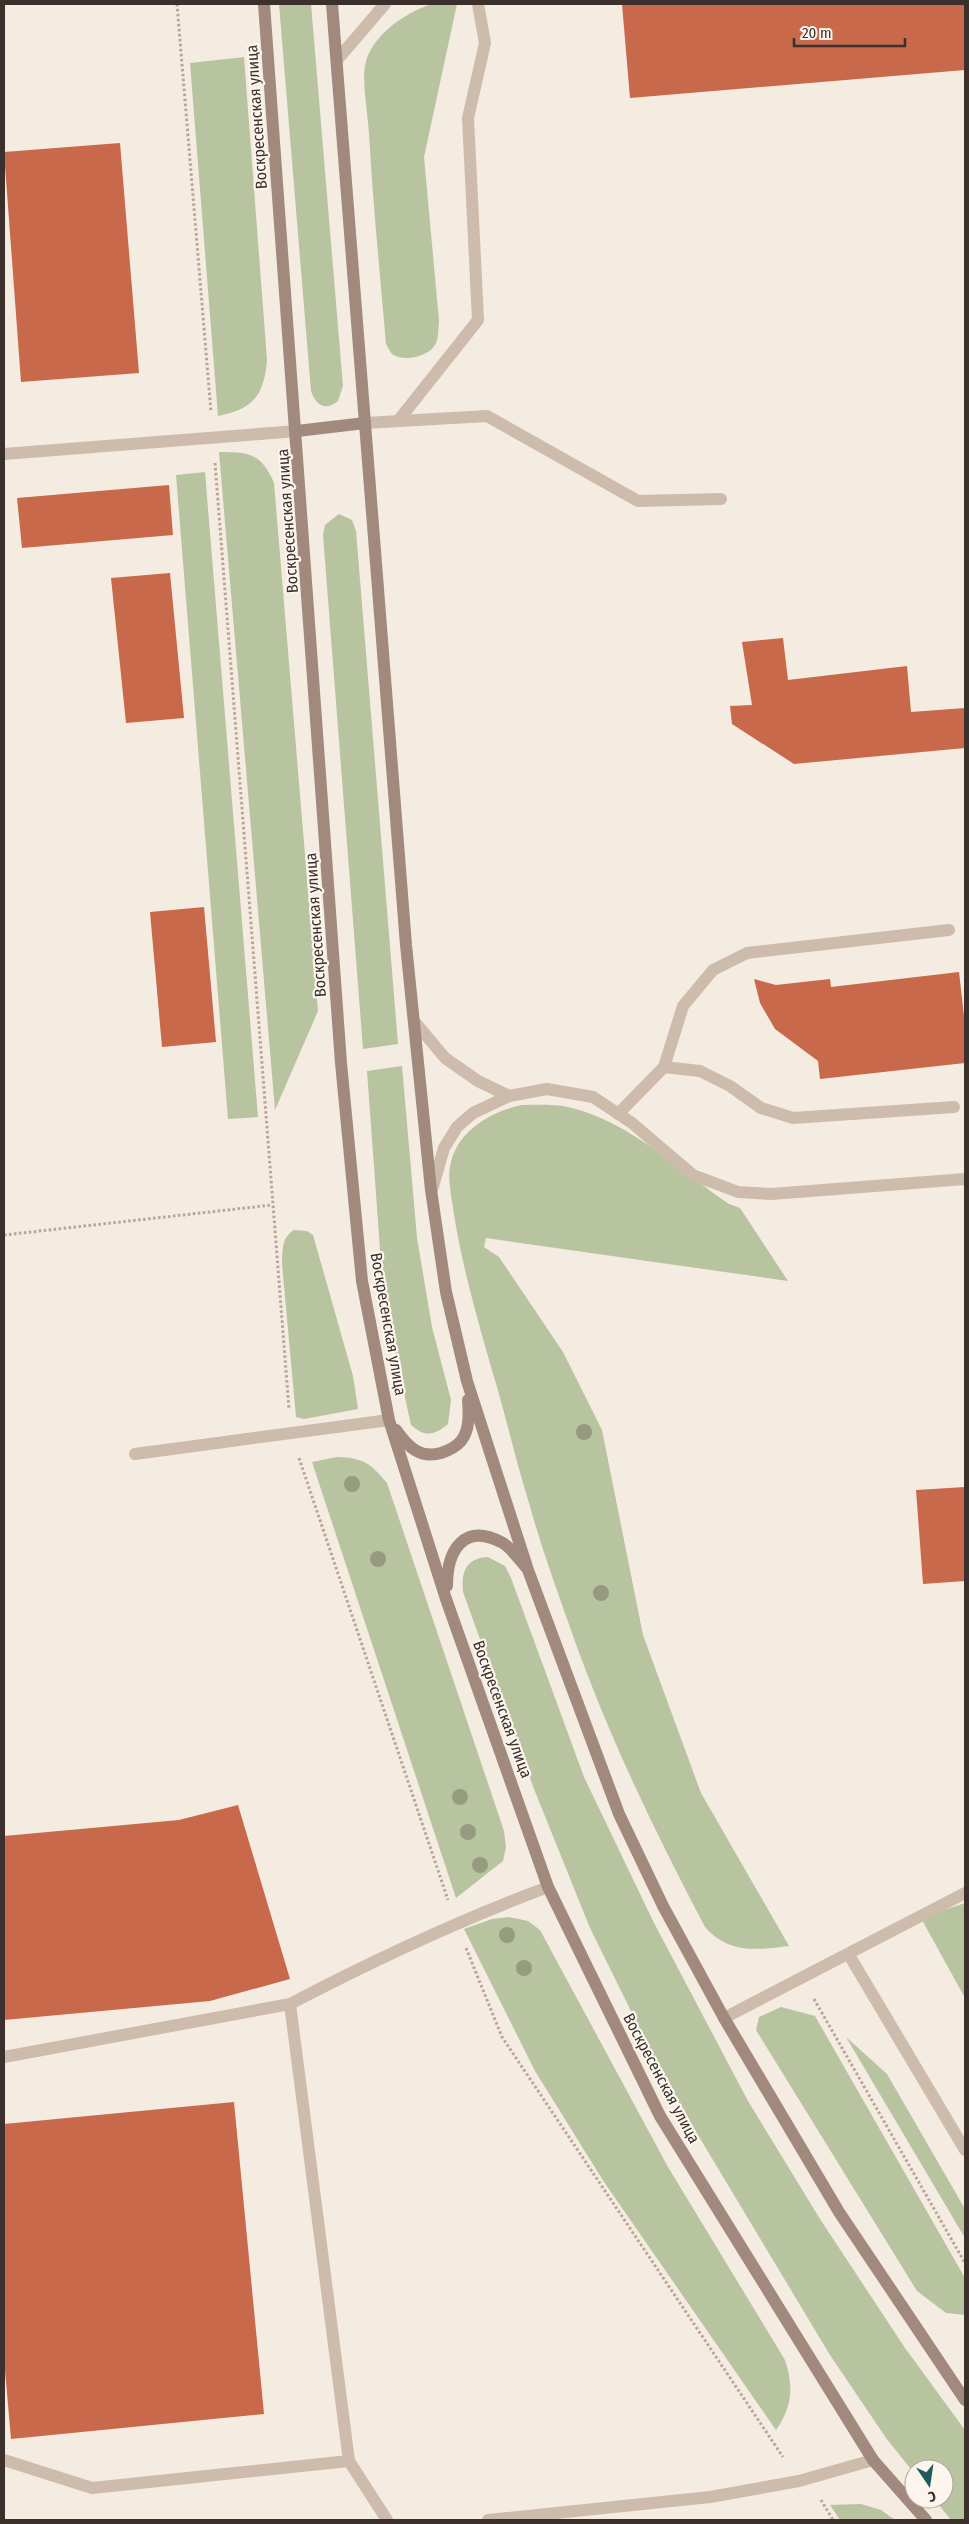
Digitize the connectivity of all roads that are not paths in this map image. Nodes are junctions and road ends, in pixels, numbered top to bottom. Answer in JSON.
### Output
{"nodes":[{"id":1,"x":264,"y":4,"type":"edge"},
{"id":2,"x":332,"y":4,"type":"edge"},
{"id":3,"x":385,"y":4,"type":"edge"},
{"id":4,"x":478,"y":4,"type":"edge"},
{"id":5,"x":337,"y":60,"type":"junction"},
{"id":6,"x":398,"y":421,"type":"junction"},
{"id":7,"x":365,"y":423,"type":"junction"},
{"id":8,"x":297,"y":431,"type":"junction"},
{"id":9,"x":4,"y":454,"type":"edge"},
{"id":10,"x":721,"y":499,"type":"dead end"},
{"id":11,"x":949,"y":930,"type":"dead end"},
{"id":12,"x":414,"y":1021,"type":"junction"},
{"id":13,"x":664,"y":1067,"type":"junction"},
{"id":14,"x":509,"y":1096,"type":"junction"},
{"id":15,"x":954,"y":1107,"type":"dead end"},
{"id":16,"x":618,"y":1114,"type":"junction"},
{"id":17,"x":965,"y":1180,"type":"edge"},
{"id":18,"x":431,"y":1190,"type":"junction"},
{"id":19,"x":467,"y":1382,"type":"junction"},
{"id":20,"x":389,"y":1420,"type":"junction"},
{"id":21,"x":135,"y":1454,"type":"dead end"},
{"id":22,"x":528,"y":1570,"type":"junction"},
{"id":23,"x":446,"y":1599,"type":"junction"},
{"id":24,"x":548,"y":1886,"type":"junction"},
{"id":25,"x":965,"y":1894,"type":"edge"},
{"id":26,"x":849,"y":1955,"type":"junction"},
{"id":27,"x":290,"y":2004,"type":"junction"},
{"id":28,"x":724,"y":2018,"type":"junction"},
{"id":29,"x":4,"y":2057,"type":"edge"},
{"id":30,"x":965,"y":2150,"type":"edge"},
{"id":31,"x":965,"y":2400,"type":"edge"},
{"id":32,"x":4,"y":2460,"type":"edge"},
{"id":33,"x":873,"y":2460,"type":"junction"},
{"id":34,"x":349,"y":2461,"type":"junction"},
{"id":35,"x":542,"y":2517,"type":"edge"},
{"id":36,"x":388,"y":2520,"type":"edge"},
{"id":37,"x":488,"y":2520,"type":"edge"},
{"id":38,"x":926,"y":2520,"type":"edge"}],
"edges":[{"from":1,"to":8,"type":"main road","name":"Воскресенская улица"},
{"from":2,"to":5,"type":"main road"},
{"from":3,"to":5,"type":"street"},
{"from":4,"to":6,"type":"street"},
{"from":5,"to":7,"type":"main road"},
{"from":6,"to":7,"type":"street"},
{"from":6,"to":10,"type":"street"},
{"from":7,"to":8,"type":"main road"},
{"from":7,"to":12,"type":"main road"},
{"from":8,"to":9,"type":"street"},
{"from":8,"to":20,"type":"main road","name":"Воскресенская улица"},
{"from":11,"to":13,"type":"street"},
{"from":12,"to":14,"type":"street"},
{"from":12,"to":18,"type":"main road"},
{"from":13,"to":15,"type":"street"},
{"from":13,"to":16,"type":"street"},
{"from":14,"to":16,"type":"street"},
{"from":14,"to":18,"type":"street"},
{"from":16,"to":17,"type":"street"},
{"from":18,"to":19,"type":"main road"},
{"from":19,"to":20,"type":"main road"},
{"from":19,"to":22,"type":"main road"},
{"from":20,"to":21,"type":"street"},
{"from":20,"to":23,"type":"main road","name":"Воскресенская улица"},
{"from":22,"to":23,"type":"main road"},
{"from":22,"to":28,"type":"main road"},
{"from":23,"to":24,"type":"main road","name":"Воскресенская улица"},
{"from":24,"to":27,"type":"street"},
{"from":24,"to":33,"type":"main road","name":"Воскресенская улица"},
{"from":25,"to":26,"type":"street"},
{"from":26,"to":28,"type":"street"},
{"from":26,"to":30,"type":"street"},
{"from":27,"to":29,"type":"street"},
{"from":27,"to":34,"type":"street"},
{"from":28,"to":31,"type":"main road"},
{"from":32,"to":34,"type":"street"},
{"from":33,"to":35,"type":"street"},
{"from":33,"to":38,"type":"main road","name":"Воскресенская улица"},
{"from":34,"to":36,"type":"street"},
{"from":35,"to":37,"type":"street"}]}
